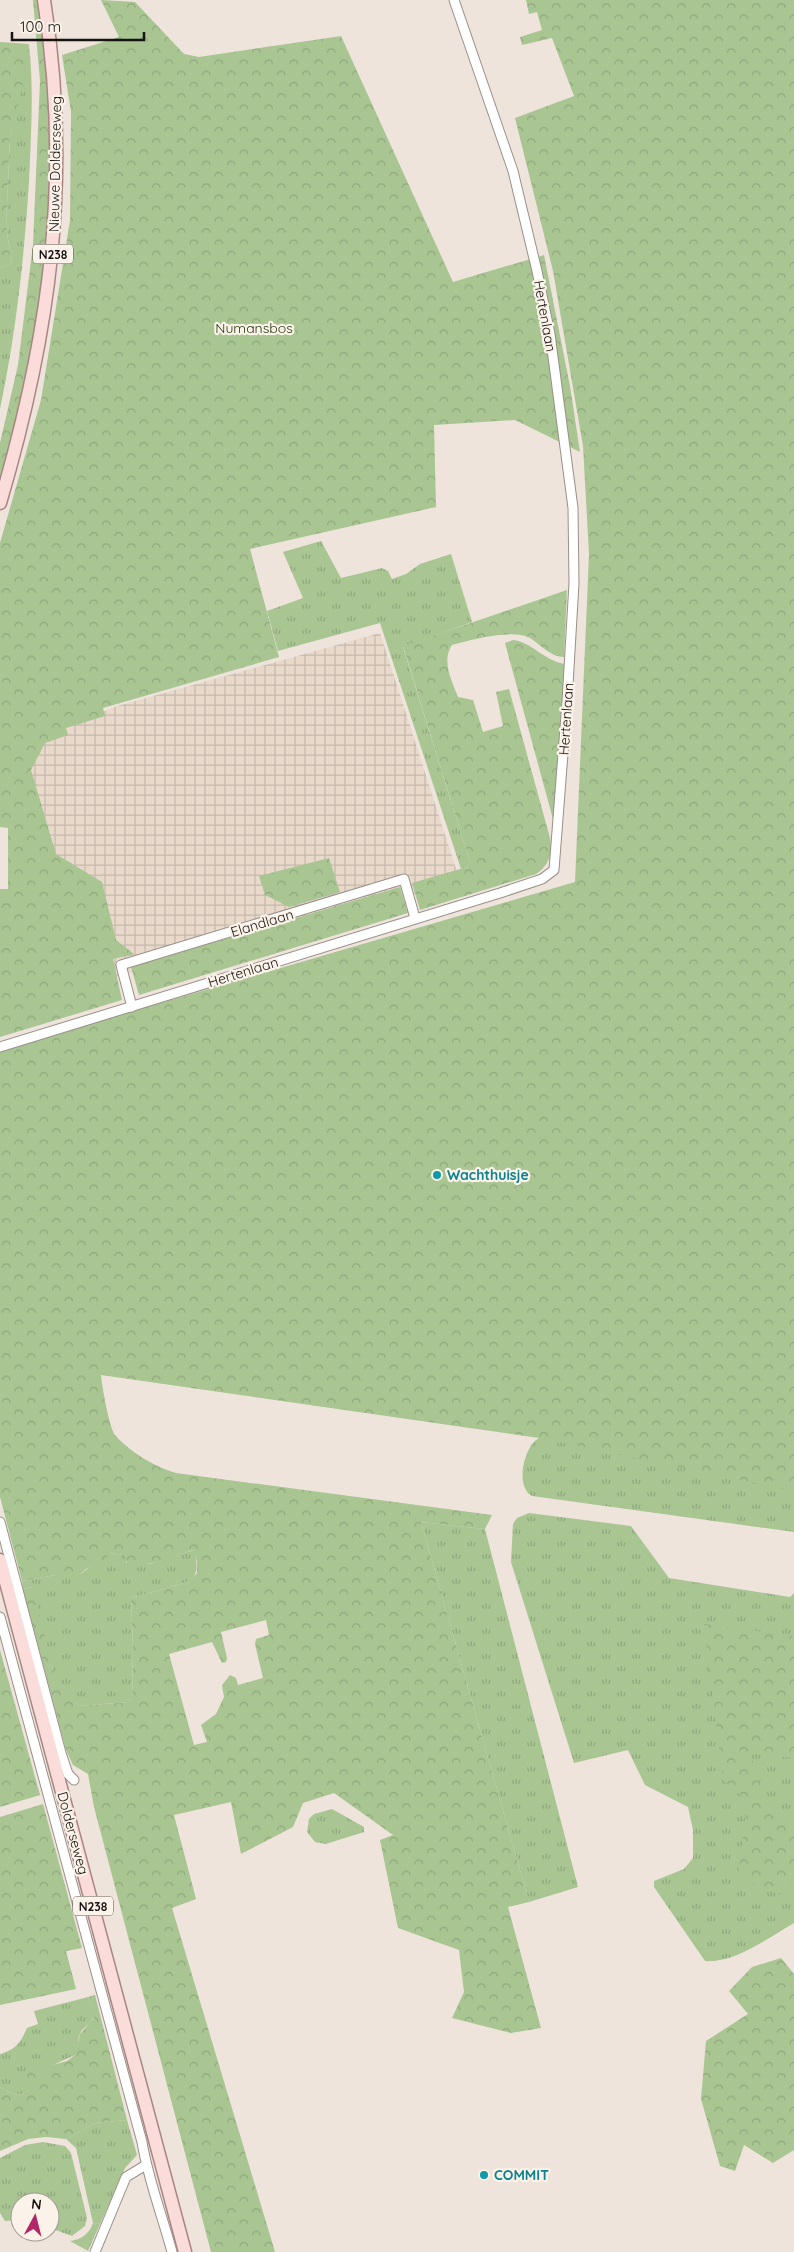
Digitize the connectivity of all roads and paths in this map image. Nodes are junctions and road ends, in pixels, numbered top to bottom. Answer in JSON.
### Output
{"nodes":[{"id":1,"x":44,"y":0,"type":"edge"},
{"id":2,"x":454,"y":0,"type":"edge"},
{"id":3,"x":0,"y":503,"type":"edge"},
{"id":4,"x":415,"y":918,"type":"junction"},
{"id":5,"x":132,"y":1006,"type":"junction"},
{"id":6,"x":0,"y":1046,"type":"edge"},
{"id":7,"x":0,"y":1522,"type":"edge"},
{"id":8,"x":0,"y":1560,"type":"edge"},
{"id":9,"x":0,"y":1618,"type":"edge"},
{"id":10,"x":74,"y":1780,"type":"dead end"},
{"id":11,"x":146,"y":2165,"type":"junction"},
{"id":12,"x":95,"y":2252,"type":"edge"},
{"id":13,"x":172,"y":2252,"type":"edge"},
{"id":14,"x":185,"y":2252,"type":"edge"}],
"edges":[{"from":1,"to":3,"type":"main road","name":"Nieuwe Dolderseweg","number":"N238"},
{"from":2,"to":4,"type":"street","name":"Hertenlaan"},
{"from":4,"to":5,"type":"street","name":"Hertenlaan"},
{"from":4,"to":5,"type":"street","name":"Elandlaan"},
{"from":5,"to":6,"type":"street","name":"Hertenlaan"},
{"from":7,"to":10,"type":"street","name":"Dolderseweg"},
{"from":8,"to":14,"type":"main road","name":"Dolderseweg","number":"N238"},
{"from":9,"to":11,"type":"street","name":"Dolderseweg"},
{"from":11,"to":12,"type":"street"},
{"from":11,"to":13,"type":"street","name":"Dolderseweg"}]}
